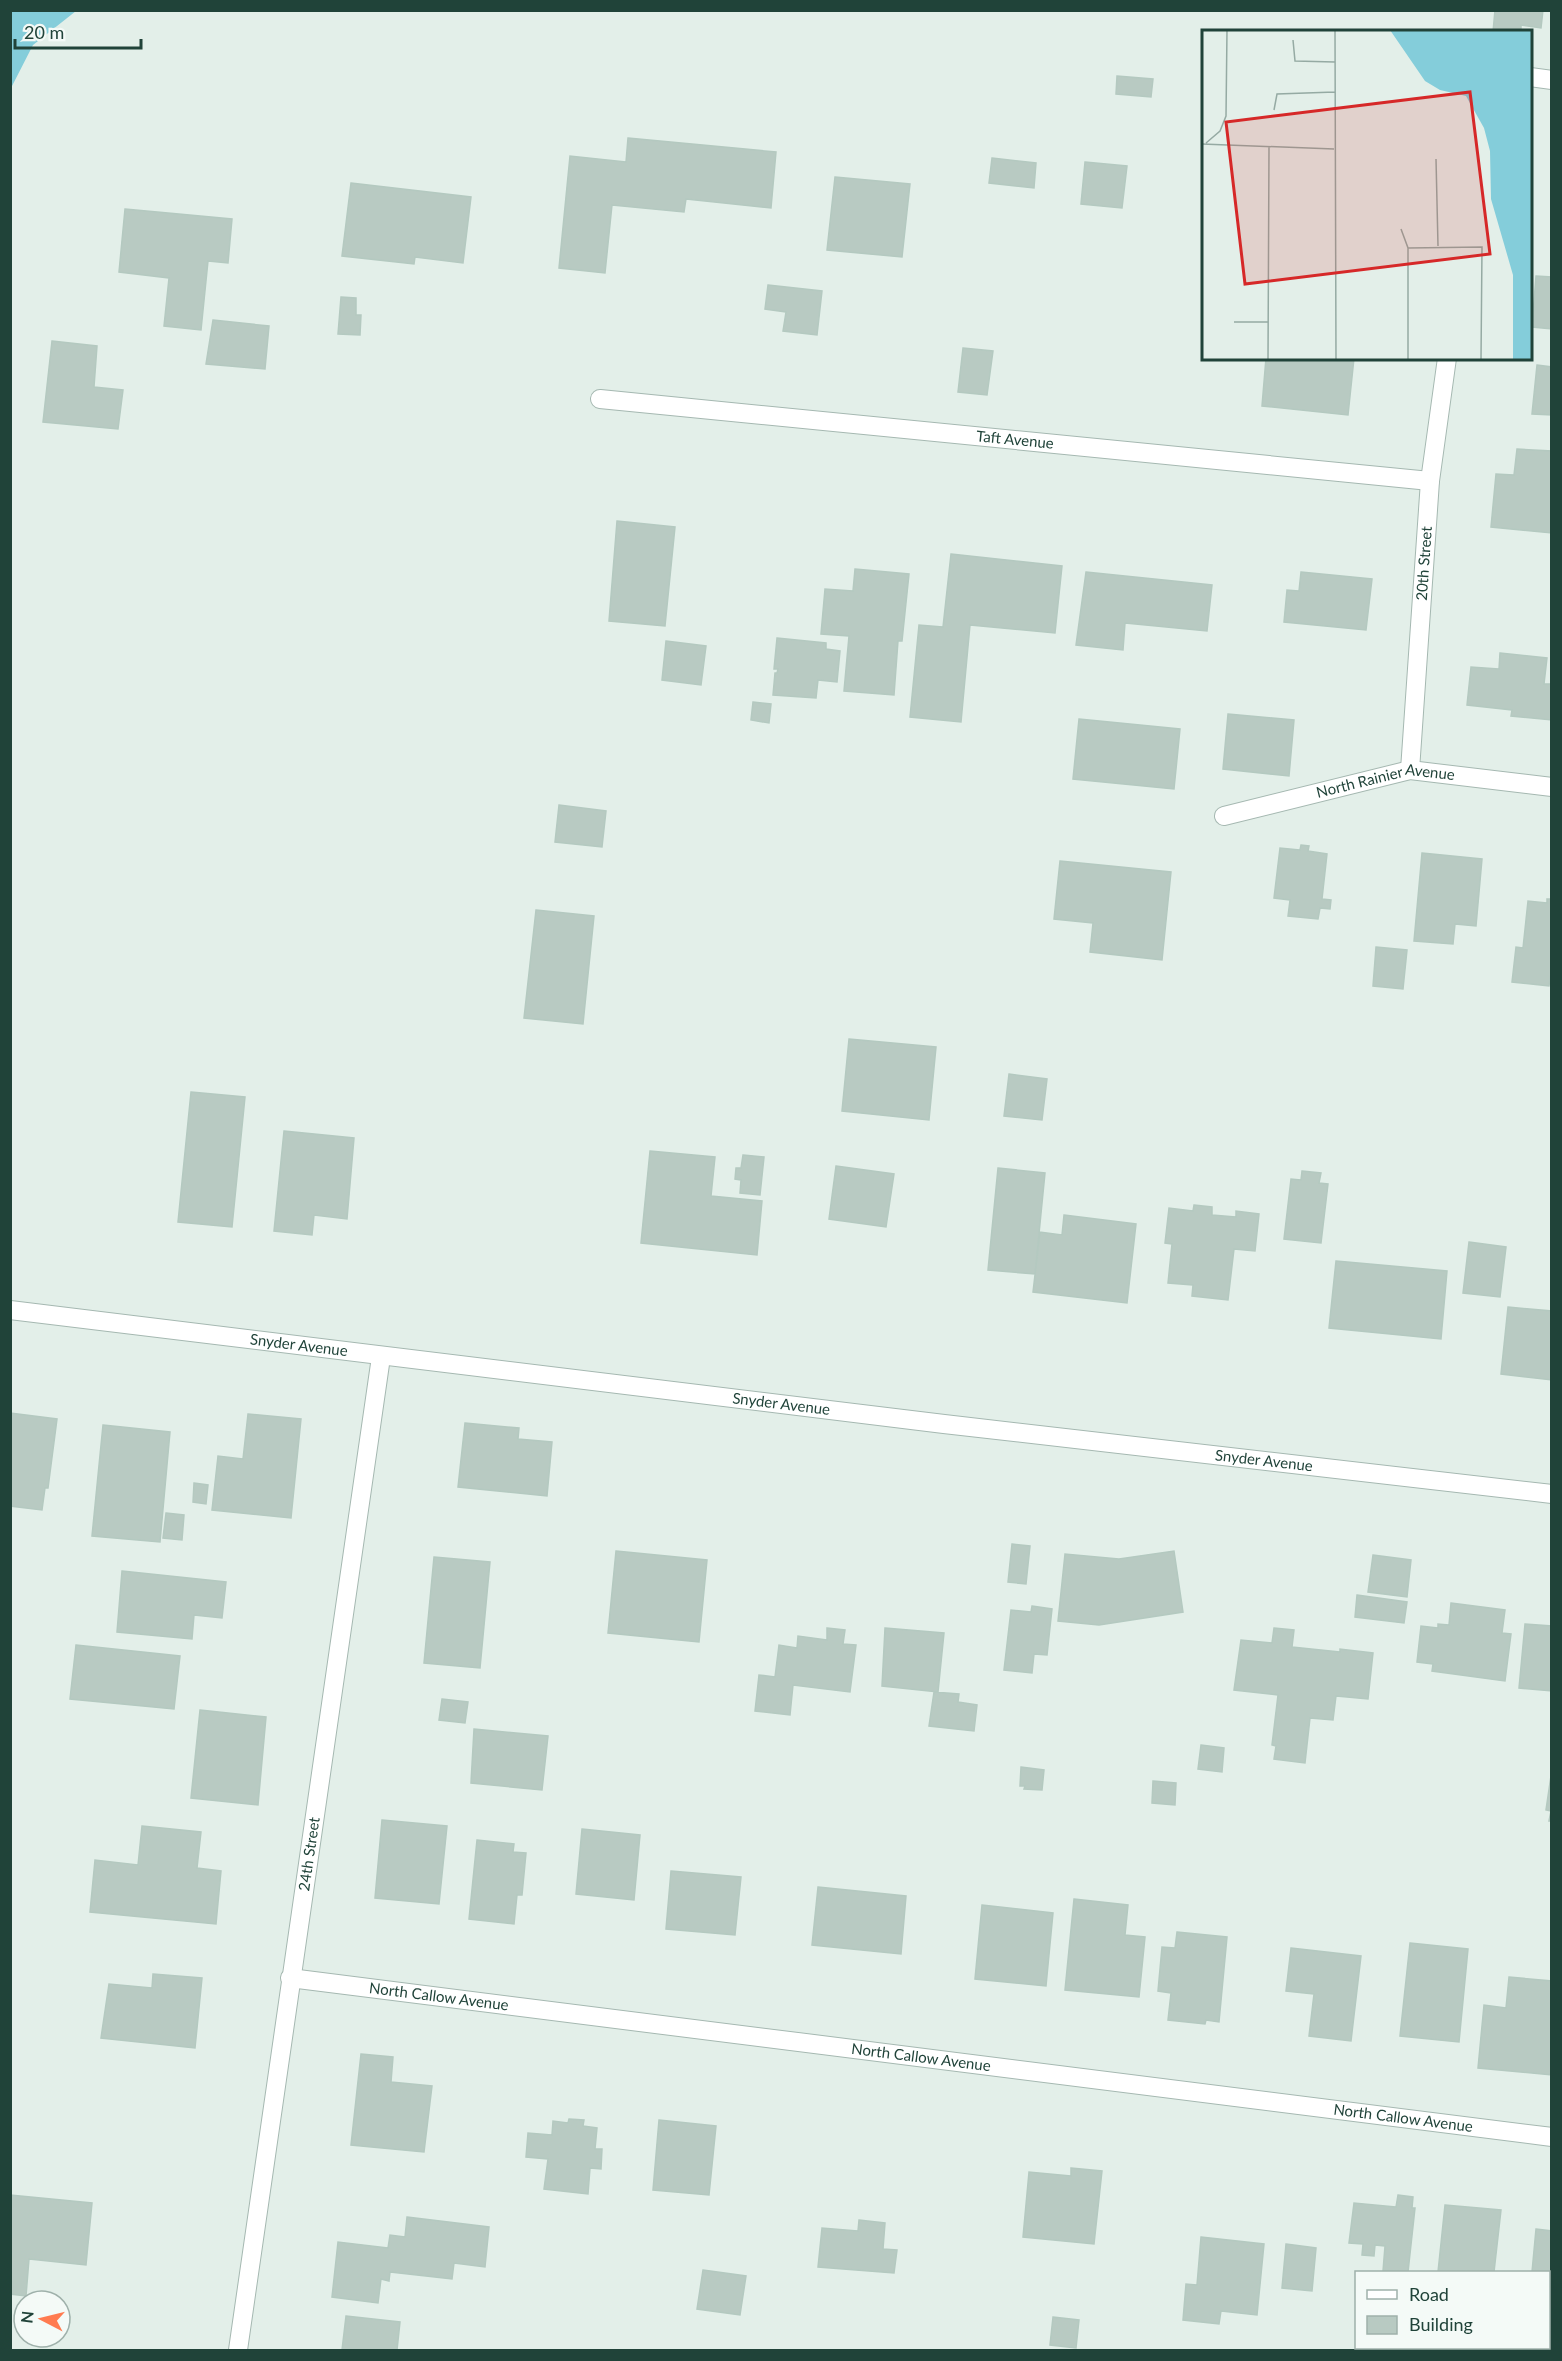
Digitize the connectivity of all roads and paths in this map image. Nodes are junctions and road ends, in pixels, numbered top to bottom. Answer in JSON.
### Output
{"nodes":[{"id":1,"x":1532,"y":77,"type":"edge"},
{"id":2,"x":1551,"y":80,"type":"edge"},
{"id":3,"x":1447,"y":360,"type":"edge"},
{"id":4,"x":600,"y":399,"type":"dead end"},
{"id":5,"x":1430,"y":481,"type":"junction"},
{"id":6,"x":1410,"y":770,"type":"junction"},
{"id":7,"x":1551,"y":787,"type":"edge"},
{"id":8,"x":1224,"y":816,"type":"dead end"},
{"id":9,"x":10,"y":1310,"type":"edge"},
{"id":10,"x":381,"y":1357,"type":"junction"},
{"id":11,"x":1551,"y":1494,"type":"edge"},
{"id":12,"x":290,"y":1978,"type":"junction"},
{"id":13,"x":1551,"y":2137,"type":"edge"},
{"id":14,"x":238,"y":2350,"type":"edge"}],
"edges":[{"from":1,"to":2,"type":"street"},
{"from":3,"to":5,"type":"street","name":"20th Street"},
{"from":4,"to":5,"type":"street","name":"Taft Avenue"},
{"from":5,"to":6,"type":"street","name":"20th Street"},
{"from":6,"to":7,"type":"street","name":"North Rainier Avenue"},
{"from":6,"to":8,"type":"street","name":"North Rainier Avenue"},
{"from":9,"to":10,"type":"street","name":"Snyder Avenue"},
{"from":10,"to":11,"type":"street","name":"Snyder Avenue"},
{"from":10,"to":12,"type":"street","name":"24th Street"},
{"from":12,"to":13,"type":"street","name":"North Callow Avenue"},
{"from":12,"to":14,"type":"street","name":"24th Street"}]}
